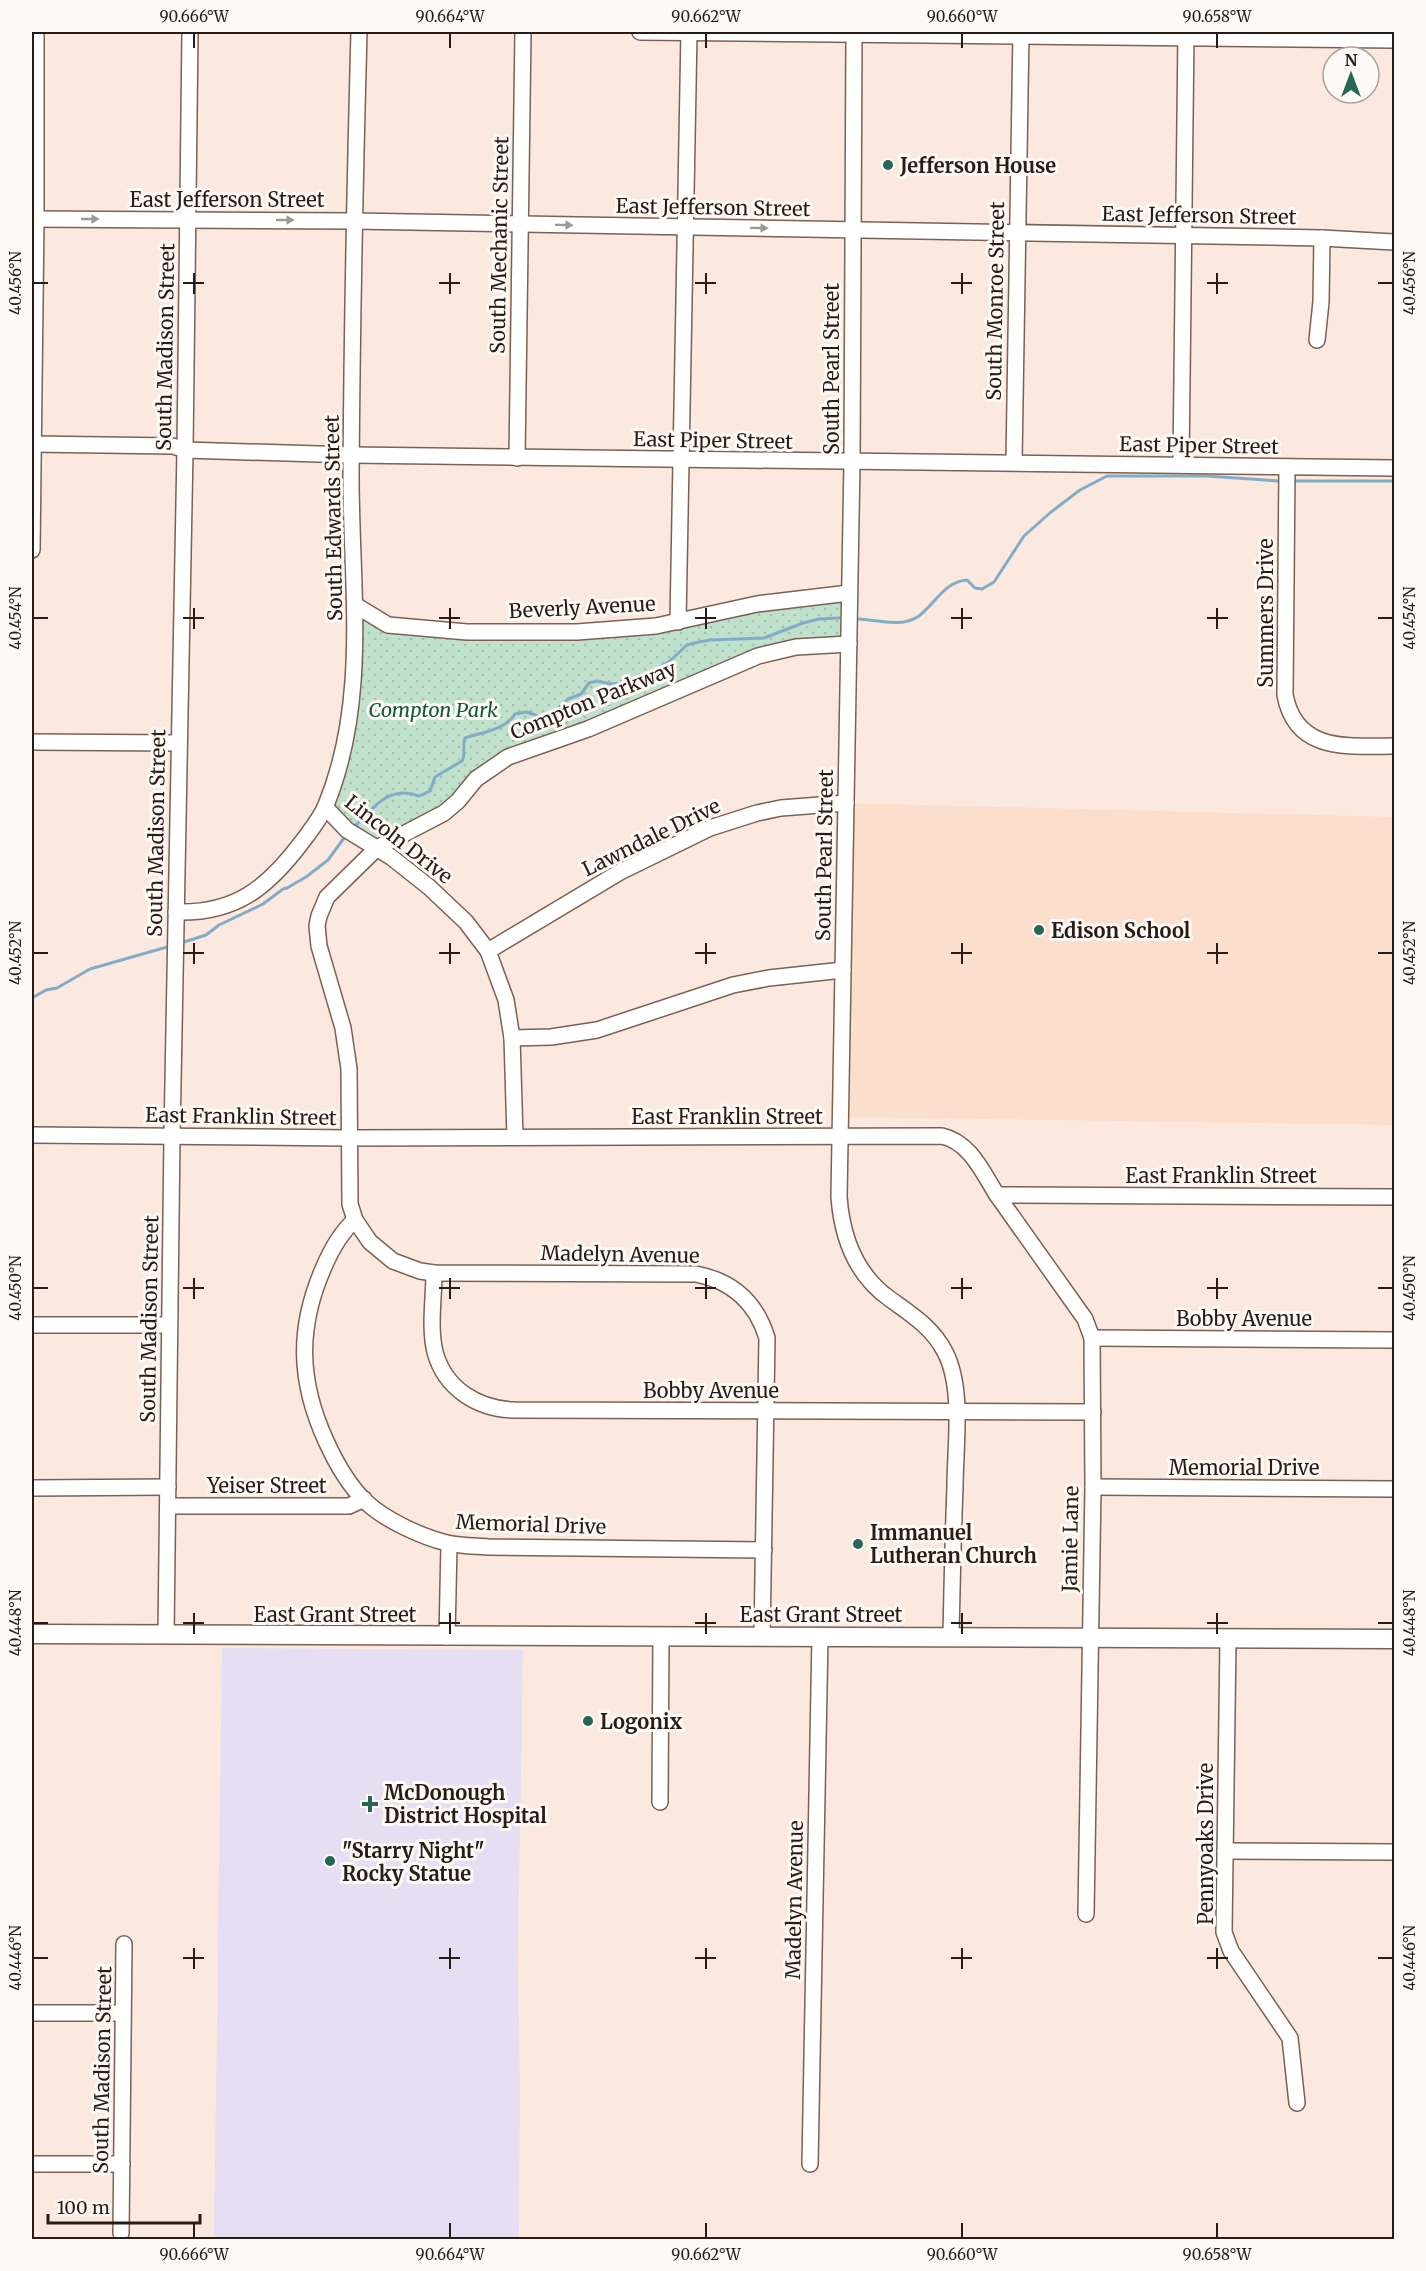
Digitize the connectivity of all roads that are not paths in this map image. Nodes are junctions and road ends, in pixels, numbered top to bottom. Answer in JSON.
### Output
{"nodes":[{"id":1,"x":36,"y":32,"type":"edge"},
{"id":2,"x":190,"y":32,"type":"edge"},
{"id":3,"x":359,"y":32,"type":"edge"},
{"id":4,"x":523,"y":32,"type":"edge"},
{"id":5,"x":640,"y":32,"type":"edge"},
{"id":6,"x":689,"y":32,"type":"edge"},
{"id":7,"x":854,"y":33,"type":"edge"},
{"id":8,"x":1021,"y":34,"type":"edge"},
{"id":9,"x":1186,"y":34,"type":"edge"},
{"id":10,"x":1395,"y":40,"type":"edge"},
{"id":11,"x":34,"y":219,"type":"edge"},
{"id":12,"x":188,"y":220,"type":"junction"},
{"id":13,"x":354,"y":221,"type":"junction"},
{"id":14,"x":521,"y":225,"type":"junction"},
{"id":15,"x":685,"y":227,"type":"junction"},
{"id":16,"x":853,"y":230,"type":"junction"},
{"id":17,"x":1018,"y":234,"type":"junction"},
{"id":18,"x":1185,"y":236,"type":"junction"},
{"id":19,"x":1322,"y":238,"type":"junction"},
{"id":20,"x":1395,"y":242,"type":"edge"},
{"id":21,"x":1317,"y":340,"type":"dead end"},
{"id":22,"x":33,"y":444,"type":"edge"},
{"id":23,"x":185,"y":450,"type":"junction"},
{"id":24,"x":351,"y":455,"type":"junction"},
{"id":25,"x":517,"y":458,"type":"junction"},
{"id":26,"x":680,"y":461,"type":"junction"},
{"id":27,"x":852,"y":462,"type":"junction"},
{"id":28,"x":1014,"y":462,"type":"junction"},
{"id":29,"x":1181,"y":465,"type":"junction"},
{"id":30,"x":1287,"y":467,"type":"junction"},
{"id":31,"x":1395,"y":468,"type":"edge"},
{"id":32,"x":32,"y":550,"type":"edge"},
{"id":33,"x":849,"y":593,"type":"junction"},
{"id":34,"x":355,"y":605,"type":"junction"},
{"id":35,"x":678,"y":622,"type":"junction"},
{"id":36,"x":849,"y":644,"type":"junction"},
{"id":37,"x":32,"y":742,"type":"edge"},
{"id":38,"x":178,"y":743,"type":"junction"},
{"id":39,"x":1395,"y":746,"type":"edge"},
{"id":40,"x":846,"y":803,"type":"junction"},
{"id":41,"x":325,"y":807,"type":"junction"},
{"id":42,"x":377,"y":848,"type":"junction"},
{"id":43,"x":176,"y":912,"type":"junction"},
{"id":44,"x":489,"y":951,"type":"junction"},
{"id":45,"x":843,"y":970,"type":"junction"},
{"id":46,"x":512,"y":1038,"type":"junction"},
{"id":47,"x":32,"y":1135,"type":"edge"},
{"id":48,"x":172,"y":1135,"type":"junction"},
{"id":49,"x":515,"y":1137,"type":"junction"},
{"id":50,"x":840,"y":1137,"type":"junction"},
{"id":51,"x":350,"y":1138,"type":"junction"},
{"id":52,"x":997,"y":1195,"type":"junction"},
{"id":53,"x":1395,"y":1197,"type":"edge"},
{"id":54,"x":356,"y":1220,"type":"junction"},
{"id":55,"x":434,"y":1273,"type":"junction"},
{"id":56,"x":32,"y":1325,"type":"edge"},
{"id":57,"x":169,"y":1326,"type":"junction"},
{"id":58,"x":1092,"y":1338,"type":"junction"},
{"id":59,"x":1395,"y":1340,"type":"edge"},
{"id":60,"x":767,"y":1411,"type":"junction"},
{"id":61,"x":956,"y":1411,"type":"junction"},
{"id":62,"x":1093,"y":1412,"type":"junction"},
{"id":63,"x":168,"y":1487,"type":"junction"},
{"id":64,"x":1093,"y":1487,"type":"junction"},
{"id":65,"x":32,"y":1488,"type":"edge"},
{"id":66,"x":1395,"y":1489,"type":"edge"},
{"id":67,"x":364,"y":1499,"type":"junction"},
{"id":68,"x":168,"y":1506,"type":"junction"},
{"id":69,"x":449,"y":1544,"type":"junction"},
{"id":70,"x":764,"y":1550,"type":"junction"},
{"id":71,"x":32,"y":1634,"type":"edge"},
{"id":72,"x":166,"y":1635,"type":"junction"},
{"id":73,"x":447,"y":1636,"type":"junction"},
{"id":74,"x":762,"y":1636,"type":"junction"},
{"id":75,"x":820,"y":1636,"type":"junction"},
{"id":76,"x":661,"y":1637,"type":"junction"},
{"id":77,"x":951,"y":1637,"type":"junction"},
{"id":78,"x":1089,"y":1638,"type":"junction"},
{"id":79,"x":1228,"y":1639,"type":"junction"},
{"id":80,"x":1395,"y":1639,"type":"edge"},
{"id":81,"x":660,"y":1802,"type":"dead end"},
{"id":82,"x":1225,"y":1851,"type":"junction"},
{"id":83,"x":1395,"y":1852,"type":"edge"},
{"id":84,"x":1086,"y":1914,"type":"dead end"},
{"id":85,"x":124,"y":1944,"type":"dead end"},
{"id":86,"x":32,"y":2013,"type":"edge"},
{"id":87,"x":123,"y":2013,"type":"junction"},
{"id":88,"x":1297,"y":2103,"type":"dead end"},
{"id":89,"x":32,"y":2164,"type":"edge"},
{"id":90,"x":122,"y":2164,"type":"junction"},
{"id":91,"x":810,"y":2164,"type":"dead end"},
{"id":92,"x":121,"y":2233,"type":"dead end"}],
"edges":[{"from":1,"to":11,"type":"street"},
{"from":2,"to":12,"type":"street","name":"South Madison Street"},
{"from":3,"to":13,"type":"street","name":"South Edwards Street"},
{"from":4,"to":14,"type":"street","name":"South Mechanic Street"},
{"from":5,"to":6,"type":"street"},
{"from":6,"to":7,"type":"street"},
{"from":6,"to":15,"type":"street"},
{"from":7,"to":8,"type":"street"},
{"from":7,"to":16,"type":"street","name":"South Pearl Street"},
{"from":8,"to":9,"type":"street"},
{"from":8,"to":17,"type":"street","name":"South Monroe Street"},
{"from":9,"to":10,"type":"street"},
{"from":9,"to":18,"type":"street"},
{"from":11,"to":12,"type":"street","name":"East Jefferson Street","one_way":true},
{"from":11,"to":22,"type":"street"},
{"from":12,"to":13,"type":"street","name":"East Jefferson Street","one_way":true},
{"from":12,"to":23,"type":"street","name":"South Madison Street"},
{"from":13,"to":14,"type":"street","name":"East Jefferson Street"},
{"from":13,"to":24,"type":"street","name":"South Edwards Street"},
{"from":14,"to":15,"type":"street","name":"East Jefferson Street","one_way":true},
{"from":14,"to":25,"type":"street","name":"South Mechanic Street"},
{"from":15,"to":16,"type":"street","name":"East Jefferson Street","one_way":true},
{"from":15,"to":26,"type":"street"},
{"from":16,"to":17,"type":"street","name":"East Jefferson Street"},
{"from":16,"to":27,"type":"street","name":"South Pearl Street"},
{"from":17,"to":18,"type":"street","name":"East Jefferson Street"},
{"from":17,"to":28,"type":"street","name":"South Monroe Street"},
{"from":18,"to":19,"type":"street","name":"East Jefferson Street"},
{"from":18,"to":29,"type":"street"},
{"from":19,"to":20,"type":"street","name":"East Jefferson Street"},
{"from":19,"to":21,"type":"street"},
{"from":22,"to":23,"type":"street","name":"East Piper Street"},
{"from":22,"to":32,"type":"street"},
{"from":23,"to":24,"type":"street","name":"East Piper Street"},
{"from":23,"to":38,"type":"street","name":"South Madison Street"},
{"from":24,"to":25,"type":"street","name":"East Piper Street"},
{"from":24,"to":34,"type":"street","name":"South Edwards Street"},
{"from":25,"to":26,"type":"street","name":"East Piper Street"},
{"from":26,"to":27,"type":"street","name":"East Piper Street"},
{"from":26,"to":35,"type":"street"},
{"from":27,"to":28,"type":"street","name":"East Piper Street"},
{"from":27,"to":33,"type":"street","name":"South Pearl Street"},
{"from":28,"to":29,"type":"street","name":"East Piper Street"},
{"from":29,"to":30,"type":"street","name":"East Piper Street"},
{"from":30,"to":31,"type":"street","name":"East Piper Street"},
{"from":30,"to":39,"type":"street","name":"Summers Drive"},
{"from":33,"to":35,"type":"street","name":"Beverly Avenue"},
{"from":33,"to":36,"type":"street","name":"South Pearl Street"},
{"from":34,"to":35,"type":"street","name":"Beverly Avenue"},
{"from":34,"to":41,"type":"street","name":"South Edwards Street"},
{"from":36,"to":40,"type":"street","name":"South Pearl Street"},
{"from":36,"to":42,"type":"street","name":"Compton Parkway"},
{"from":37,"to":38,"type":"street"},
{"from":38,"to":43,"type":"street","name":"South Madison Street"},
{"from":40,"to":44,"type":"street","name":"Lawndale Drive"},
{"from":40,"to":45,"type":"street","name":"South Pearl Street"},
{"from":41,"to":42,"type":"street","name":"Lincoln Drive"},
{"from":41,"to":43,"type":"street","name":"South Edwards Street"},
{"from":42,"to":44,"type":"street","name":"Lincoln Drive"},
{"from":42,"to":51,"type":"street"},
{"from":43,"to":48,"type":"street","name":"South Madison Street"},
{"from":44,"to":46,"type":"street","name":"Lincoln Drive"},
{"from":45,"to":46,"type":"street"},
{"from":45,"to":50,"type":"street","name":"South Pearl Street"},
{"from":46,"to":49,"type":"street","name":"Lincoln Drive"},
{"from":47,"to":48,"type":"street","name":"East Franklin Street"},
{"from":48,"to":51,"type":"street","name":"East Franklin Street"},
{"from":48,"to":57,"type":"street","name":"South Madison Street"},
{"from":49,"to":50,"type":"street","name":"East Franklin Street"},
{"from":49,"to":51,"type":"street","name":"East Franklin Street"},
{"from":50,"to":52,"type":"street","name":"East Franklin Street"},
{"from":50,"to":61,"type":"street","name":"South Pearl Street"},
{"from":51,"to":54,"type":"street","name":"Madelyn Avenue"},
{"from":52,"to":53,"type":"street","name":"East Franklin Street"},
{"from":52,"to":58,"type":"street","name":"Jamie Lane"},
{"from":54,"to":55,"type":"street","name":"Madelyn Avenue"},
{"from":54,"to":67,"type":"street","name":"Memorial Drive"},
{"from":55,"to":60,"type":"street","name":"Madelyn Avenue"},
{"from":55,"to":60,"type":"street","name":"Bobby Avenue"},
{"from":56,"to":57,"type":"street"},
{"from":57,"to":63,"type":"street","name":"South Madison Street"},
{"from":58,"to":59,"type":"street","name":"Bobby Avenue"},
{"from":58,"to":62,"type":"street","name":"Jamie Lane"},
{"from":60,"to":61,"type":"street","name":"Bobby Avenue"},
{"from":60,"to":70,"type":"street","name":"Madelyn Avenue"},
{"from":61,"to":62,"type":"street","name":"Bobby Avenue"},
{"from":61,"to":77,"type":"street","name":"South Pearl Street"},
{"from":62,"to":64,"type":"street","name":"Jamie Lane"},
{"from":63,"to":65,"type":"street"},
{"from":63,"to":68,"type":"street","name":"South Madison Street"},
{"from":64,"to":66,"type":"street","name":"Memorial Drive"},
{"from":64,"to":78,"type":"street","name":"Jamie Lane"},
{"from":67,"to":68,"type":"street","name":"Yeiser Street"},
{"from":67,"to":69,"type":"street","name":"Memorial Drive"},
{"from":68,"to":72,"type":"street","name":"South Madison Street"},
{"from":69,"to":70,"type":"street","name":"Memorial Drive"},
{"from":69,"to":73,"type":"street"},
{"from":70,"to":74,"type":"street","name":"Madelyn Avenue"},
{"from":71,"to":72,"type":"main road","name":"East Grant Street"},
{"from":72,"to":73,"type":"main road","name":"East Grant Street"},
{"from":73,"to":76,"type":"main road","name":"East Grant Street"},
{"from":74,"to":75,"type":"main road","name":"East Grant Street"},
{"from":74,"to":76,"type":"main road","name":"East Grant Street"},
{"from":75,"to":77,"type":"main road","name":"East Grant Street"},
{"from":75,"to":91,"type":"street","name":"Madelyn Avenue"},
{"from":76,"to":81,"type":"street"},
{"from":77,"to":78,"type":"main road","name":"East Grant Street"},
{"from":78,"to":79,"type":"main road","name":"East Grant Street"},
{"from":78,"to":84,"type":"street","name":"Jamie Lane"},
{"from":79,"to":80,"type":"main road","name":"East Grant Street"},
{"from":79,"to":82,"type":"street","name":"Pennyoaks Drive"},
{"from":82,"to":83,"type":"street"},
{"from":82,"to":88,"type":"street","name":"Pennyoaks Drive"},
{"from":85,"to":87,"type":"street","name":"South Madison Street"},
{"from":86,"to":87,"type":"street"},
{"from":87,"to":90,"type":"street","name":"South Madison Street"},
{"from":89,"to":90,"type":"street"},
{"from":90,"to":92,"type":"street","name":"South Madison Street"}]}
